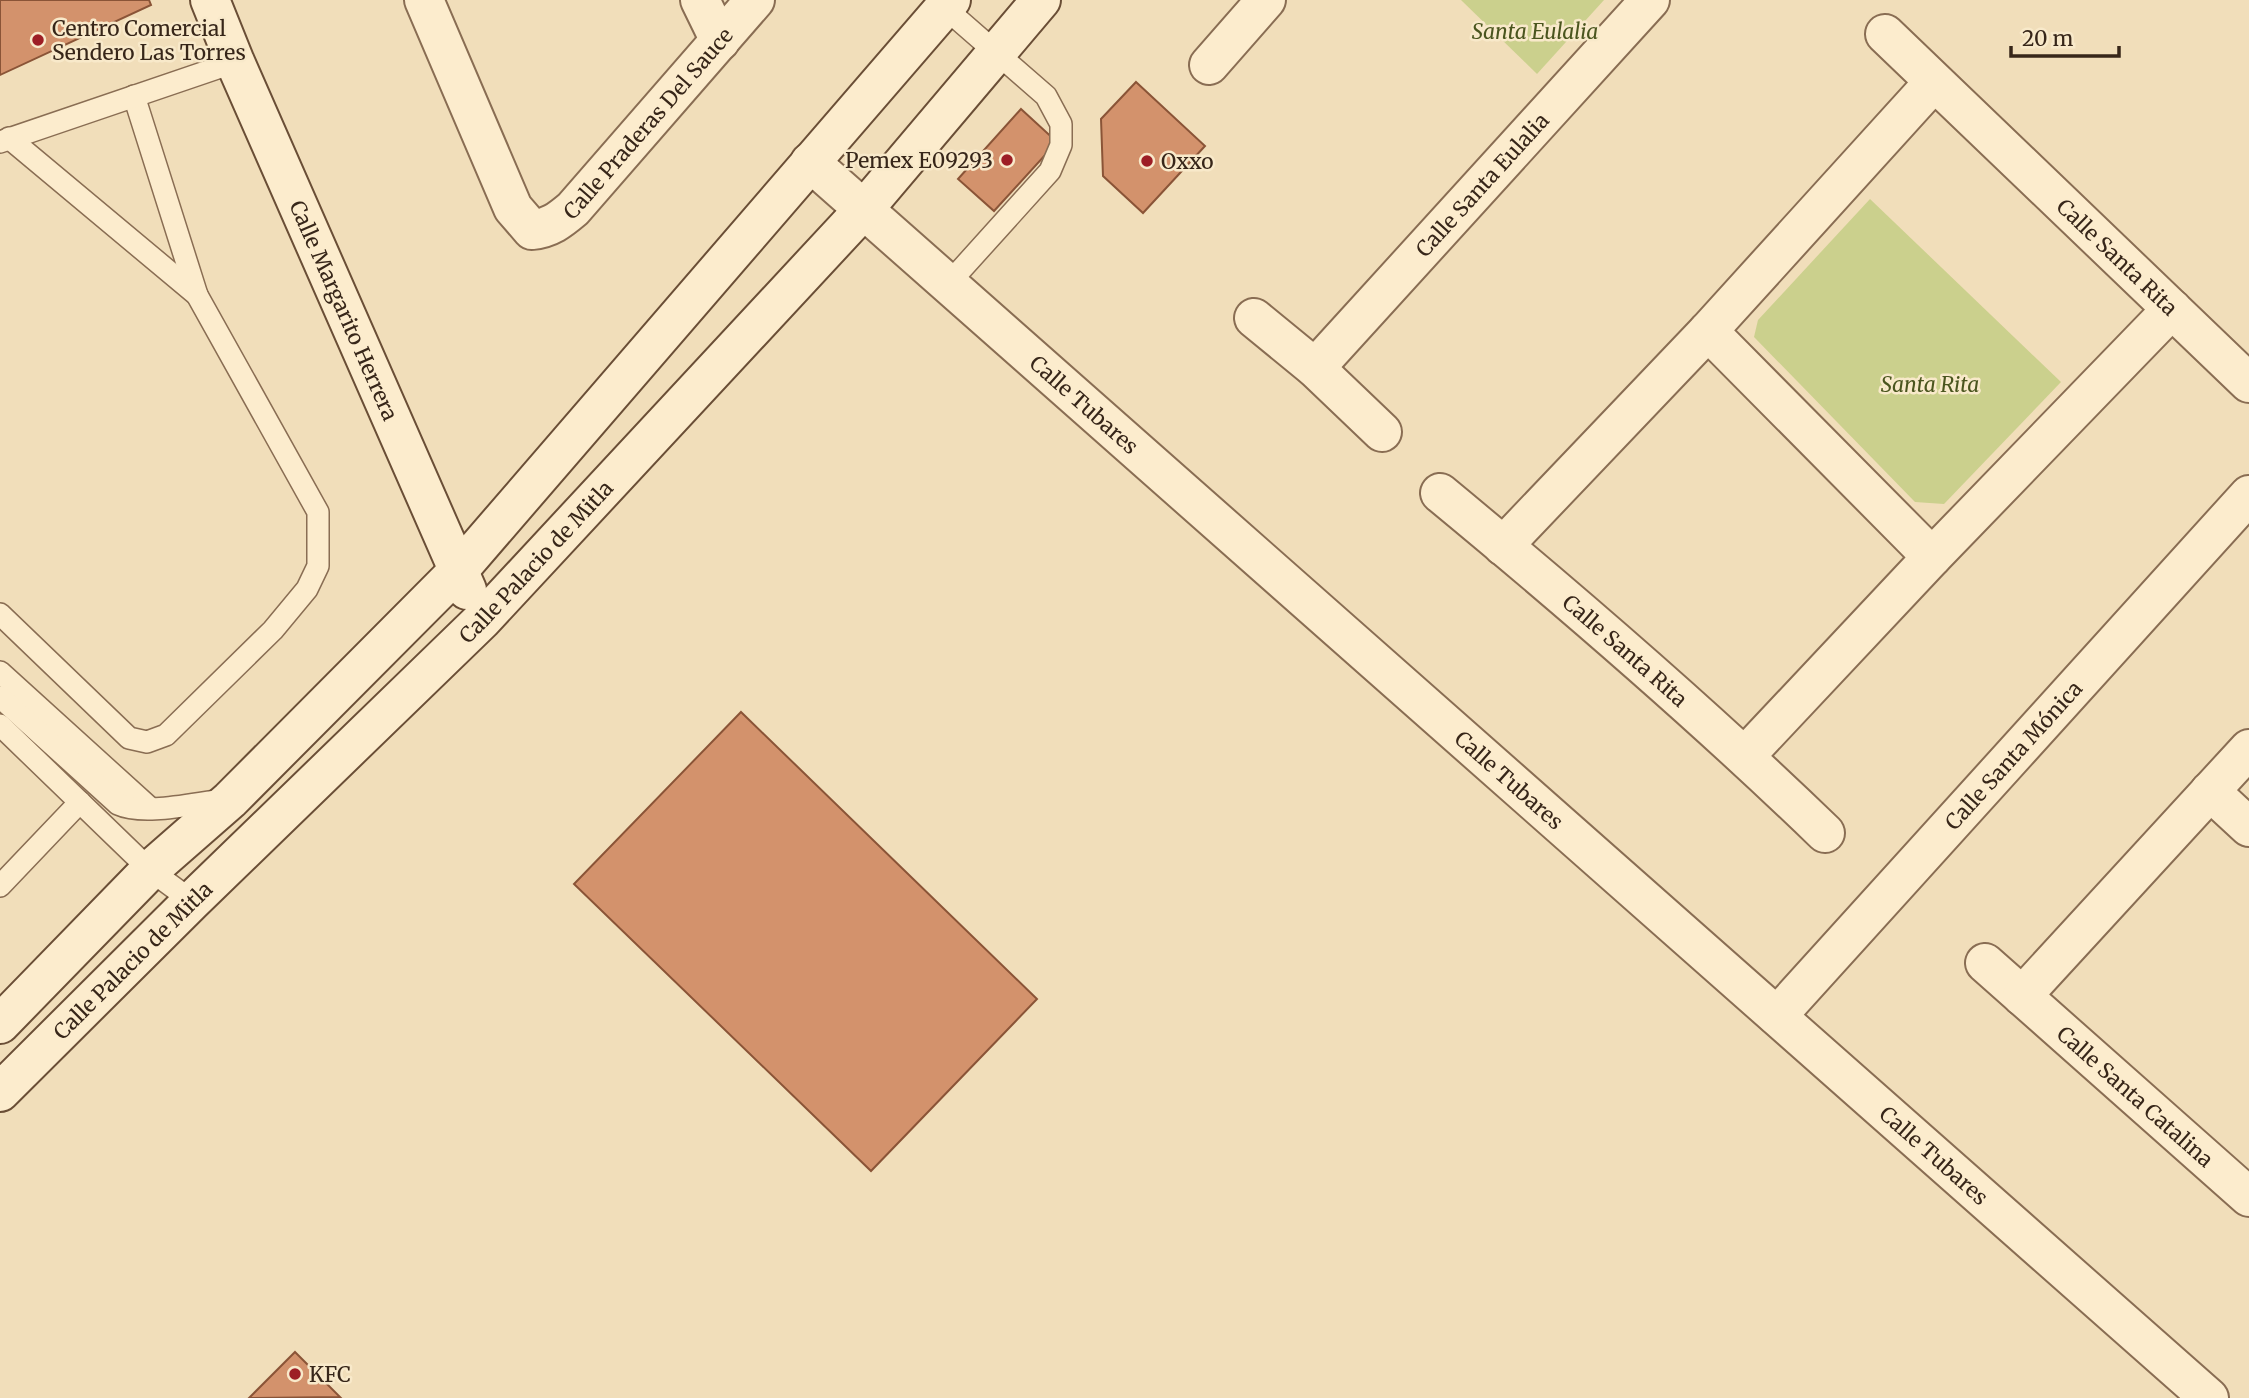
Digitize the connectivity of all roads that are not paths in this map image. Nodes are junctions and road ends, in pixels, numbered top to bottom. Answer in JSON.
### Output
{"nodes":[{"id":1,"x":210,"y":0,"type":"edge"},
{"id":2,"x":424,"y":0,"type":"edge"},
{"id":3,"x":700,"y":0,"type":"edge"},
{"id":4,"x":755,"y":0,"type":"edge"},
{"id":5,"x":1041,"y":0,"type":"edge"},
{"id":6,"x":1266,"y":0,"type":"edge"},
{"id":7,"x":1650,"y":0,"type":"edge"},
{"id":8,"x":948,"y":4,"type":"edge"},
{"id":9,"x":1885,"y":34,"type":"dead end"},
{"id":10,"x":720,"y":41,"type":"junction"},
{"id":11,"x":998,"y":52,"type":"junction"},
{"id":12,"x":235,"y":62,"type":"junction"},
{"id":13,"x":1209,"y":65,"type":"dead end"},
{"id":14,"x":1934,"y":82,"type":"junction"},
{"id":15,"x":134,"y":96,"type":"junction"},
{"id":16,"x":5,"y":140,"type":"edge"},
{"id":17,"x":810,"y":162,"type":"junction"},
{"id":18,"x":864,"y":208,"type":"junction"},
{"id":19,"x":949,"y":283,"type":"junction"},
{"id":20,"x":197,"y":295,"type":"junction"},
{"id":21,"x":2172,"y":309,"type":"junction"},
{"id":22,"x":1254,"y":318,"type":"dead end"},
{"id":23,"x":1708,"y":331,"type":"junction"},
{"id":24,"x":1315,"y":368,"type":"junction"},
{"id":25,"x":2249,"y":383,"type":"edge"},
{"id":26,"x":1382,"y":432,"type":"dead end"},
{"id":27,"x":1440,"y":494,"type":"dead end"},
{"id":28,"x":2249,"y":495,"type":"edge"},
{"id":29,"x":1503,"y":546,"type":"junction"},
{"id":30,"x":1932,"y":557,"type":"junction"},
{"id":31,"x":458,"y":571,"type":"junction"},
{"id":32,"x":0,"y":614,"type":"edge"},
{"id":33,"x":482,"y":620,"type":"junction"},
{"id":34,"x":0,"y":672,"type":"edge"},
{"id":35,"x":0,"y":697,"type":"edge"},
{"id":36,"x":0,"y":725,"type":"edge"},
{"id":37,"x":2249,"y":749,"type":"edge"},
{"id":38,"x":1745,"y":756,"type":"junction"},
{"id":39,"x":2210,"y":791,"type":"junction"},
{"id":40,"x":230,"y":800,"type":"junction"},
{"id":41,"x":80,"y":802,"type":"junction"},
{"id":42,"x":150,"y":808,"type":"junction"},
{"id":43,"x":2249,"y":827,"type":"edge"},
{"id":44,"x":1825,"y":833,"type":"dead end"},
{"id":45,"x":150,"y":870,"type":"junction"},
{"id":46,"x":0,"y":886,"type":"edge"},
{"id":47,"x":192,"y":901,"type":"junction"},
{"id":48,"x":1985,"y":963,"type":"dead end"},
{"id":49,"x":2022,"y":996,"type":"junction"},
{"id":50,"x":1777,"y":1016,"type":"junction"},
{"id":51,"x":0,"y":1024,"type":"edge"},
{"id":52,"x":0,"y":1092,"type":"edge"},
{"id":53,"x":2249,"y":1197,"type":"edge"},
{"id":54,"x":2209,"y":1398,"type":"edge"}],
"edges":[{"from":1,"to":12,"type":"street","name":"Calle Margarito Herrera"},
{"from":2,"to":10,"type":"street","name":"Calle Praderas Del Sauce"},
{"from":3,"to":10,"type":"street"},
{"from":4,"to":10,"type":"street","name":"Calle Praderas Del Sauce"},
{"from":5,"to":11,"type":"street","name":"Calle Palacio de Mitla"},
{"from":6,"to":13,"type":"street"},
{"from":7,"to":24,"type":"street","name":"Calle Santa Eulalia"},
{"from":8,"to":11,"type":"lane"},
{"from":8,"to":17,"type":"street"},
{"from":9,"to":14,"type":"street","name":"Calle Santa Rita"},
{"from":11,"to":18,"type":"street","name":"Calle Palacio de Mitla"},
{"from":11,"to":19,"type":"lane"},
{"from":12,"to":15,"type":"lane"},
{"from":12,"to":31,"type":"street","name":"Calle Margarito Herrera"},
{"from":14,"to":21,"type":"street","name":"Calle Santa Rita"},
{"from":14,"to":23,"type":"street"},
{"from":15,"to":16,"type":"lane"},
{"from":15,"to":20,"type":"lane"},
{"from":16,"to":20,"type":"lane"},
{"from":17,"to":18,"type":"street","name":"Calle Tubares"},
{"from":17,"to":31,"type":"street"},
{"from":18,"to":19,"type":"street","name":"Calle Tubares"},
{"from":18,"to":33,"type":"street","name":"Calle Palacio de Mitla"},
{"from":19,"to":50,"type":"street","name":"Calle Tubares"},
{"from":20,"to":32,"type":"lane"},
{"from":21,"to":25,"type":"street"},
{"from":21,"to":30,"type":"street","name":"Calle Santa Rita"},
{"from":22,"to":24,"type":"street"},
{"from":23,"to":29,"type":"street"},
{"from":23,"to":30,"type":"street"},
{"from":24,"to":26,"type":"street"},
{"from":27,"to":29,"type":"street","name":"Calle Santa Rita"},
{"from":28,"to":50,"type":"street","name":"Calle Santa Mónica"},
{"from":29,"to":38,"type":"street","name":"Calle Santa Rita"},
{"from":30,"to":38,"type":"street","name":"Calle Santa Rita"},
{"from":31,"to":33,"type":"street","name":"Calle Margarito Herrera"},
{"from":31,"to":40,"type":"street"},
{"from":33,"to":47,"type":"street","name":"Calle Palacio de Mitla"},
{"from":34,"to":42,"type":"lane"},
{"from":35,"to":42,"type":"lane"},
{"from":36,"to":41,"type":"lane"},
{"from":37,"to":39,"type":"street"},
{"from":38,"to":44,"type":"street","name":"Calle Santa Rita"},
{"from":39,"to":43,"type":"street"},
{"from":39,"to":49,"type":"street"},
{"from":40,"to":42,"type":"lane"},
{"from":40,"to":45,"type":"street"},
{"from":41,"to":45,"type":"lane"},
{"from":41,"to":46,"type":"lane"},
{"from":45,"to":47,"type":"lane"},
{"from":45,"to":51,"type":"street"},
{"from":47,"to":52,"type":"street","name":"Calle Palacio de Mitla"},
{"from":48,"to":49,"type":"street","name":"Calle Santa Catalina"},
{"from":49,"to":53,"type":"street","name":"Calle Santa Catalina"},
{"from":50,"to":54,"type":"street","name":"Calle Tubares"}]}
